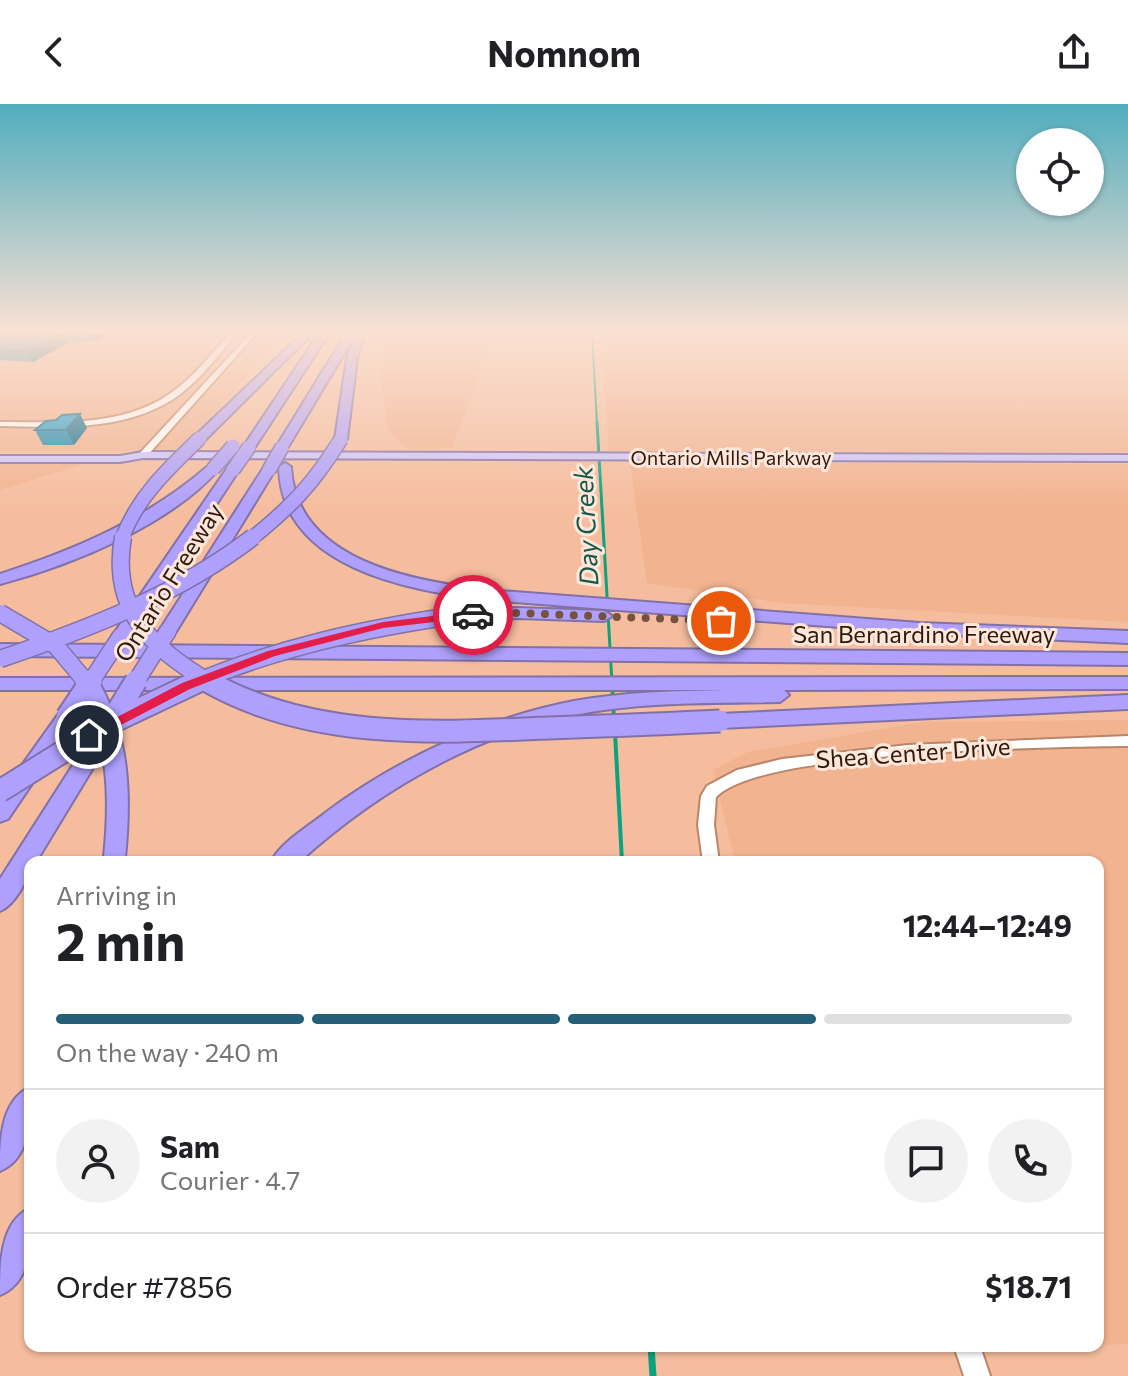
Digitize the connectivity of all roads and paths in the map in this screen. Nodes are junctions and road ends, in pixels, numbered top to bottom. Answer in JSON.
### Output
{"nodes":[{"id":1,"x":177,"y":391,"type":"edge"},
{"id":2,"x":201,"y":391,"type":"edge"},
{"id":3,"x":248,"y":391,"type":"edge"},
{"id":4,"x":285,"y":391,"type":"edge"},
{"id":5,"x":316,"y":391,"type":"edge"},
{"id":6,"x":347,"y":391,"type":"edge"},
{"id":7,"x":280,"y":398,"type":"junction"},
{"id":8,"x":0,"y":424,"type":"edge"},
{"id":9,"x":0,"y":452,"type":"edge"},
{"id":10,"x":143,"y":455,"type":"junction"},
{"id":11,"x":1128,"y":458,"type":"edge"},
{"id":12,"x":0,"y":459,"type":"edge"},
{"id":13,"x":277,"y":468,"type":"junction"},
{"id":14,"x":0,"y":579,"type":"edge"},
{"id":15,"x":579,"y":608,"type":"junction"},
{"id":16,"x":0,"y":613,"type":"edge"},
{"id":17,"x":1128,"y":637,"type":"edge"},
{"id":18,"x":0,"y":650,"type":"edge"},
{"id":19,"x":537,"y":654,"type":"junction"},
{"id":20,"x":1128,"y":659,"type":"edge"},
{"id":21,"x":0,"y":660,"type":"edge"},
{"id":22,"x":816,"y":682,"type":"junction"},
{"id":23,"x":1128,"y":683,"type":"edge"},
{"id":24,"x":0,"y":684,"type":"edge"},
{"id":25,"x":1128,"y":702,"type":"edge"},
{"id":26,"x":1128,"y":741,"type":"edge"},
{"id":27,"x":0,"y":791,"type":"edge"},
{"id":28,"x":0,"y":813,"type":"edge"},
{"id":29,"x":27,"y":856,"type":"edge"},
{"id":30,"x":115,"y":856,"type":"edge"},
{"id":31,"x":291,"y":856,"type":"edge"},
{"id":32,"x":710,"y":856,"type":"edge"},
{"id":33,"x":24,"y":861,"type":"edge"},
{"id":34,"x":0,"y":900,"type":"edge"},
{"id":35,"x":24,"y":1113,"type":"edge"},
{"id":36,"x":0,"y":1156,"type":"edge"},
{"id":37,"x":24,"y":1235,"type":"edge"},
{"id":38,"x":0,"y":1278,"type":"edge"},
{"id":39,"x":969,"y":1352,"type":"edge"},
{"id":40,"x":977,"y":1376,"type":"edge"}],
"edges":[{"from":1,"to":8,"type":"street"},
{"from":2,"to":10,"type":"street"},
{"from":3,"to":25,"type":"highway","bridge":true},
{"from":4,"to":7,"type":"highway","name":"Ontario Freeway"},
{"from":5,"to":13,"type":"highway","name":"Ontario Freeway","bridge":true},
{"from":6,"to":21,"type":"highway","bridge":true},
{"from":7,"to":14,"type":"highway","bridge":true},
{"from":7,"to":28,"type":"highway","name":"Ontario Freeway","bridge":true},
{"from":9,"to":10,"type":"main road","name":"Ontario Mills Parkway"},
{"from":10,"to":11,"type":"main road","name":"Ontario Mills Parkway"},
{"from":10,"to":12,"type":"main road","name":"Ontario Mills Parkway"},
{"from":13,"to":15,"type":"highway"},
{"from":13,"to":29,"type":"highway","name":"Ontario Freeway","bridge":true},
{"from":15,"to":17,"type":"highway"},
{"from":15,"to":27,"type":"highway","bridge":true},
{"from":16,"to":30,"type":"highway","bridge":true},
{"from":18,"to":19,"type":"highway","name":"San Bernardino Freeway"},
{"from":19,"to":20,"type":"highway","name":"San Bernardino Freeway"},
{"from":19,"to":21,"type":"highway"},
{"from":22,"to":23,"type":"highway","name":"San Bernardino Freeway"},
{"from":22,"to":24,"type":"highway","name":"San Bernardino Freeway"},
{"from":22,"to":31,"type":"highway"},
{"from":26,"to":32,"type":"street","name":"Shea Center Drive"},
{"from":33,"to":34,"type":"highway","name":"Ontario Freeway","bridge":true},
{"from":35,"to":36,"type":"highway"},
{"from":37,"to":38,"type":"highway"},
{"from":39,"to":40,"type":"street"}]}
